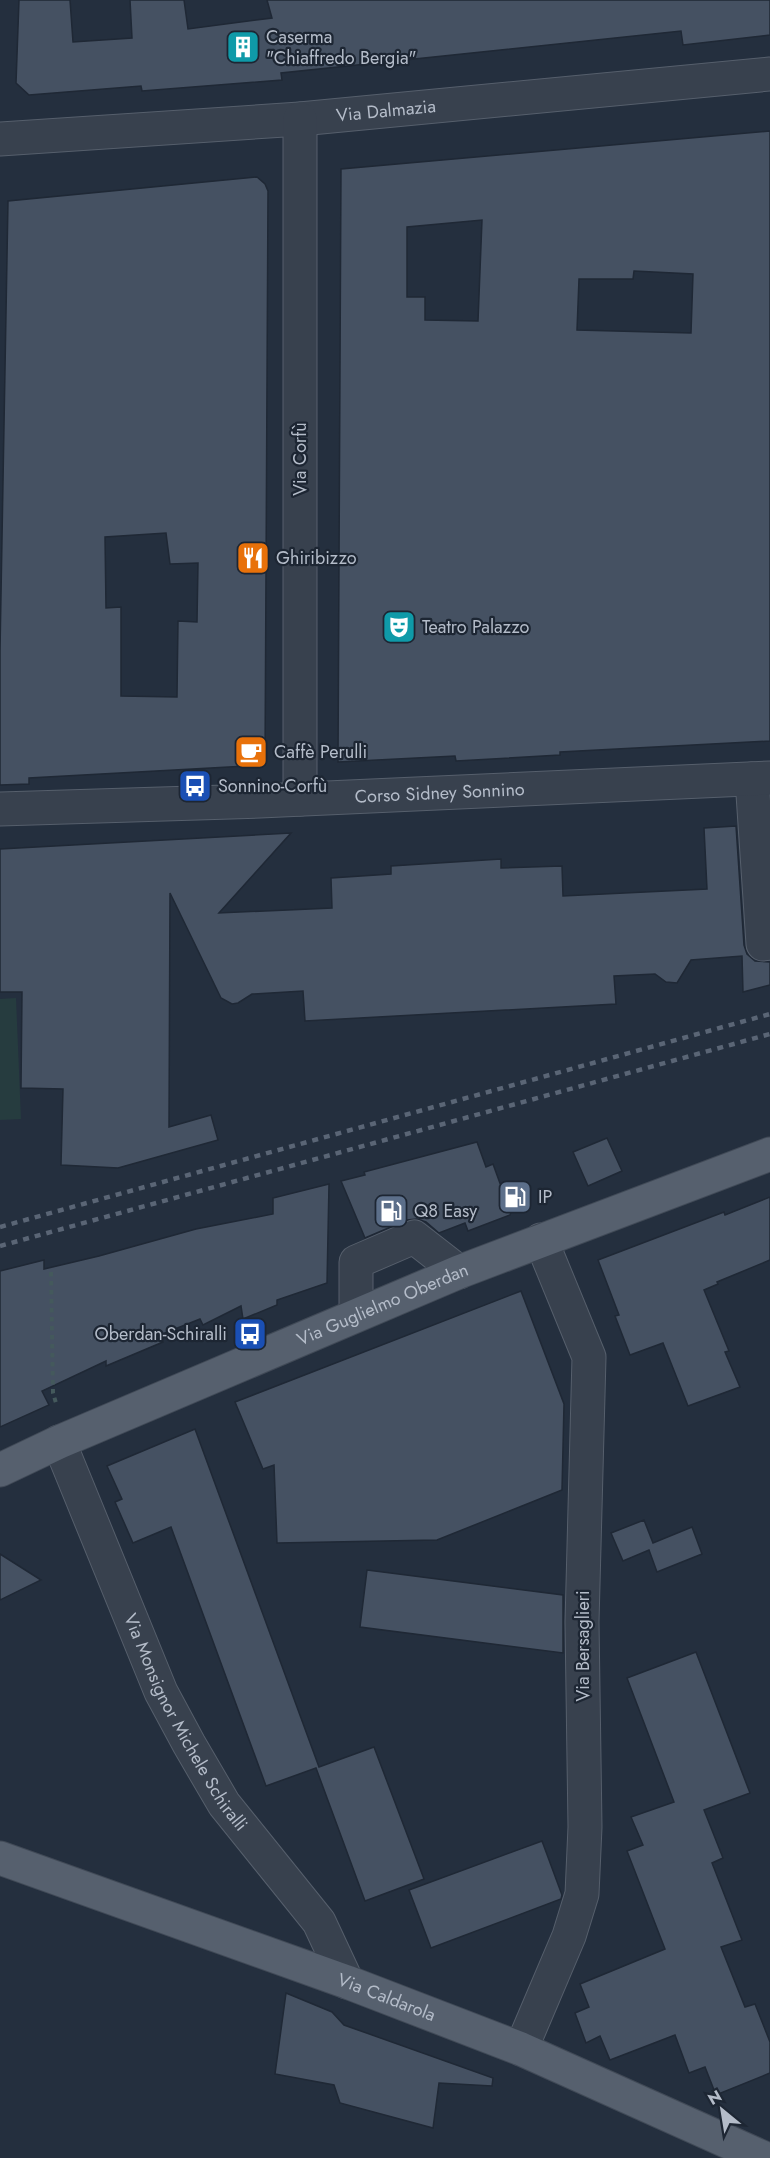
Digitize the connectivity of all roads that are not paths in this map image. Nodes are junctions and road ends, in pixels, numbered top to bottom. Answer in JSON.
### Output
{"nodes":[{"id":1,"x":770,"y":74,"type":"edge"},
{"id":2,"x":300,"y":119,"type":"junction"},
{"id":3,"x":0,"y":139,"type":"edge"},
{"id":4,"x":761,"y":778,"type":"edge"},
{"id":5,"x":300,"y":799,"type":"junction"},
{"id":6,"x":0,"y":809,"type":"edge"},
{"id":7,"x":770,"y":943,"type":"edge"},
{"id":8,"x":770,"y":1154,"type":"edge"},
{"id":9,"x":541,"y":1240,"type":"junction"},
{"id":10,"x":459,"y":1272,"type":"junction"},
{"id":11,"x":356,"y":1315,"type":"junction"},
{"id":12,"x":59,"y":1442,"type":"junction"},
{"id":13,"x":0,"y":1470,"type":"edge"},
{"id":14,"x":0,"y":1858,"type":"edge"},
{"id":15,"x":347,"y":1982,"type":"junction"},
{"id":16,"x":521,"y":2049,"type":"junction"},
{"id":17,"x":764,"y":2158,"type":"edge"}],
"edges":[{"from":1,"to":2,"type":"street","name":"Via Dalmazia"},
{"from":2,"to":3,"type":"street","name":"Via Dalmazia"},
{"from":2,"to":5,"type":"street","name":"Via Corfù"},
{"from":4,"to":5,"type":"street","name":"Corso Sidney Sonnino"},
{"from":4,"to":7,"type":"street"},
{"from":5,"to":6,"type":"street","name":"Corso Sidney Sonnino"},
{"from":8,"to":9,"type":"main road","name":"Via Guglielmo Oberdan"},
{"from":9,"to":10,"type":"main road","name":"Via Guglielmo Oberdan"},
{"from":9,"to":16,"type":"street","name":"Via Bersaglieri"},
{"from":10,"to":11,"type":"main road","name":"Via Guglielmo Oberdan"},
{"from":10,"to":11,"type":"street"},
{"from":11,"to":12,"type":"main road","name":"Via Guglielmo Oberdan"},
{"from":12,"to":13,"type":"main road","name":"Via Guglielmo Oberdan"},
{"from":12,"to":15,"type":"street","name":"Via Monsignor Michele Schiralli"},
{"from":14,"to":15,"type":"main road","name":"Via Caldarola"},
{"from":15,"to":16,"type":"main road","name":"Via Caldarola"},
{"from":16,"to":17,"type":"main road","name":"Via Caldarola"}]}
